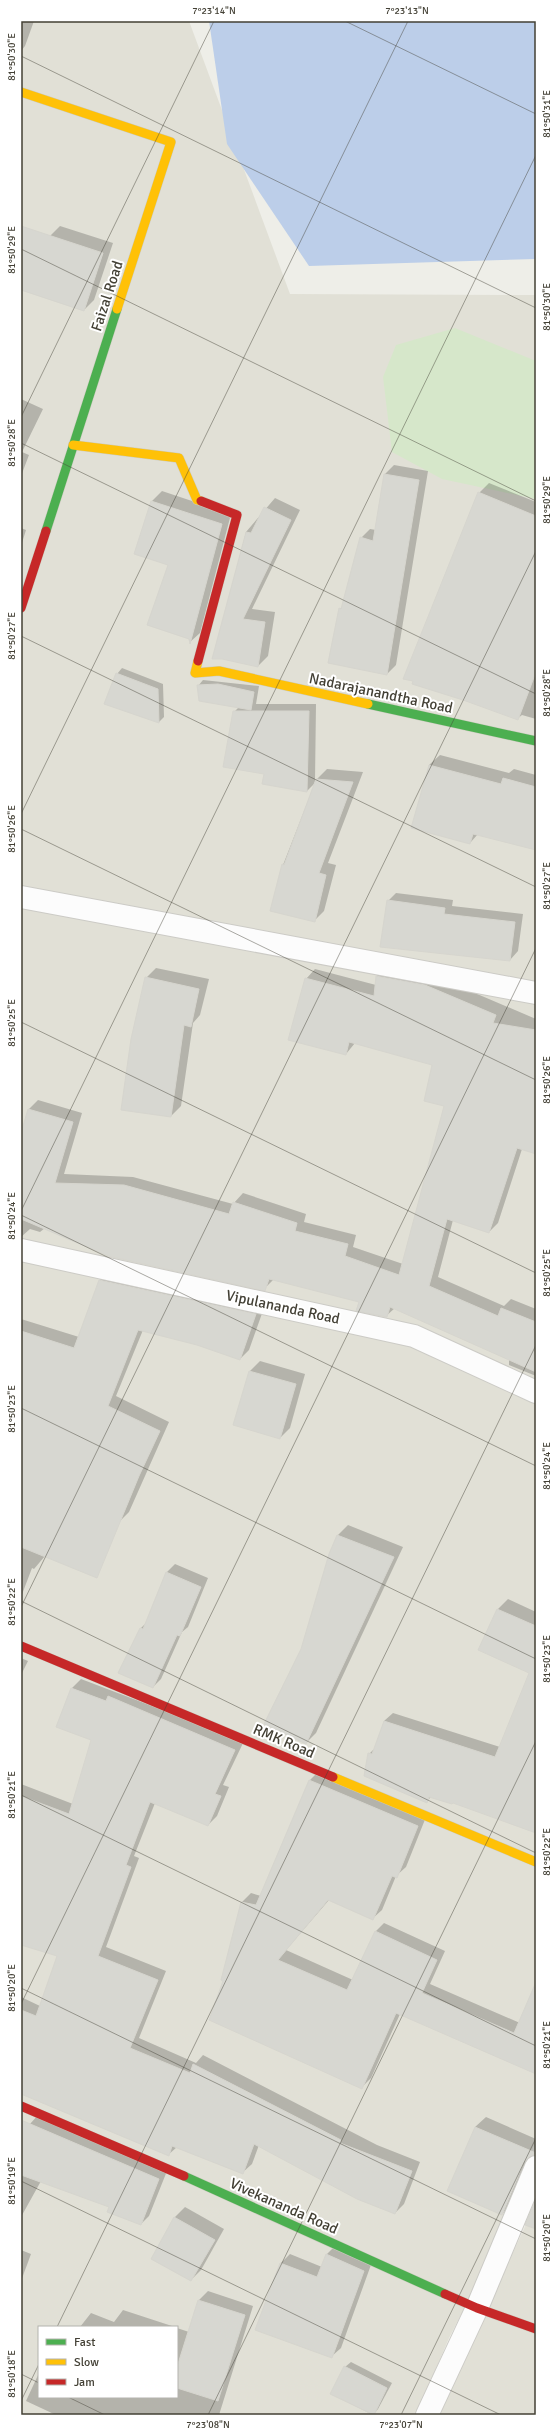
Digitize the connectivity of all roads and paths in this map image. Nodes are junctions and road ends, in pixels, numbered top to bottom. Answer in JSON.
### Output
{"nodes":[{"id":1,"x":21,"y":92,"type":"edge"},
{"id":2,"x":73,"y":445,"type":"junction"},
{"id":3,"x":21,"y":608,"type":"edge"},
{"id":4,"x":535,"y":738,"type":"edge"},
{"id":5,"x":21,"y":897,"type":"edge"},
{"id":6,"x":536,"y":993,"type":"edge"},
{"id":7,"x":21,"y":1250,"type":"edge"},
{"id":8,"x":536,"y":1392,"type":"edge"},
{"id":9,"x":21,"y":1646,"type":"edge"},
{"id":10,"x":536,"y":1862,"type":"edge"},
{"id":11,"x":21,"y":2106,"type":"edge"},
{"id":12,"x":536,"y":2167,"type":"edge"},
{"id":13,"x":477,"y":2308,"type":"junction"},
{"id":14,"x":536,"y":2329,"type":"edge"},
{"id":15,"x":427,"y":2415,"type":"edge"}],
"edges":[{"from":1,"to":2,"type":"street","name":"Faizal Road"},
{"from":2,"to":3,"type":"street","name":"Faizal Road"},
{"from":2,"to":4,"type":"street","name":"Nadarajanandtha Road"},
{"from":5,"to":6,"type":"street"},
{"from":7,"to":8,"type":"street","name":"Vipulananda Road"},
{"from":9,"to":10,"type":"street","name":"RMK Road"},
{"from":11,"to":13,"type":"street","name":"Vivekananda Road"},
{"from":12,"to":13,"type":"street"},
{"from":13,"to":14,"type":"street","name":"Vivekananda Road"},
{"from":13,"to":15,"type":"street"}]}
